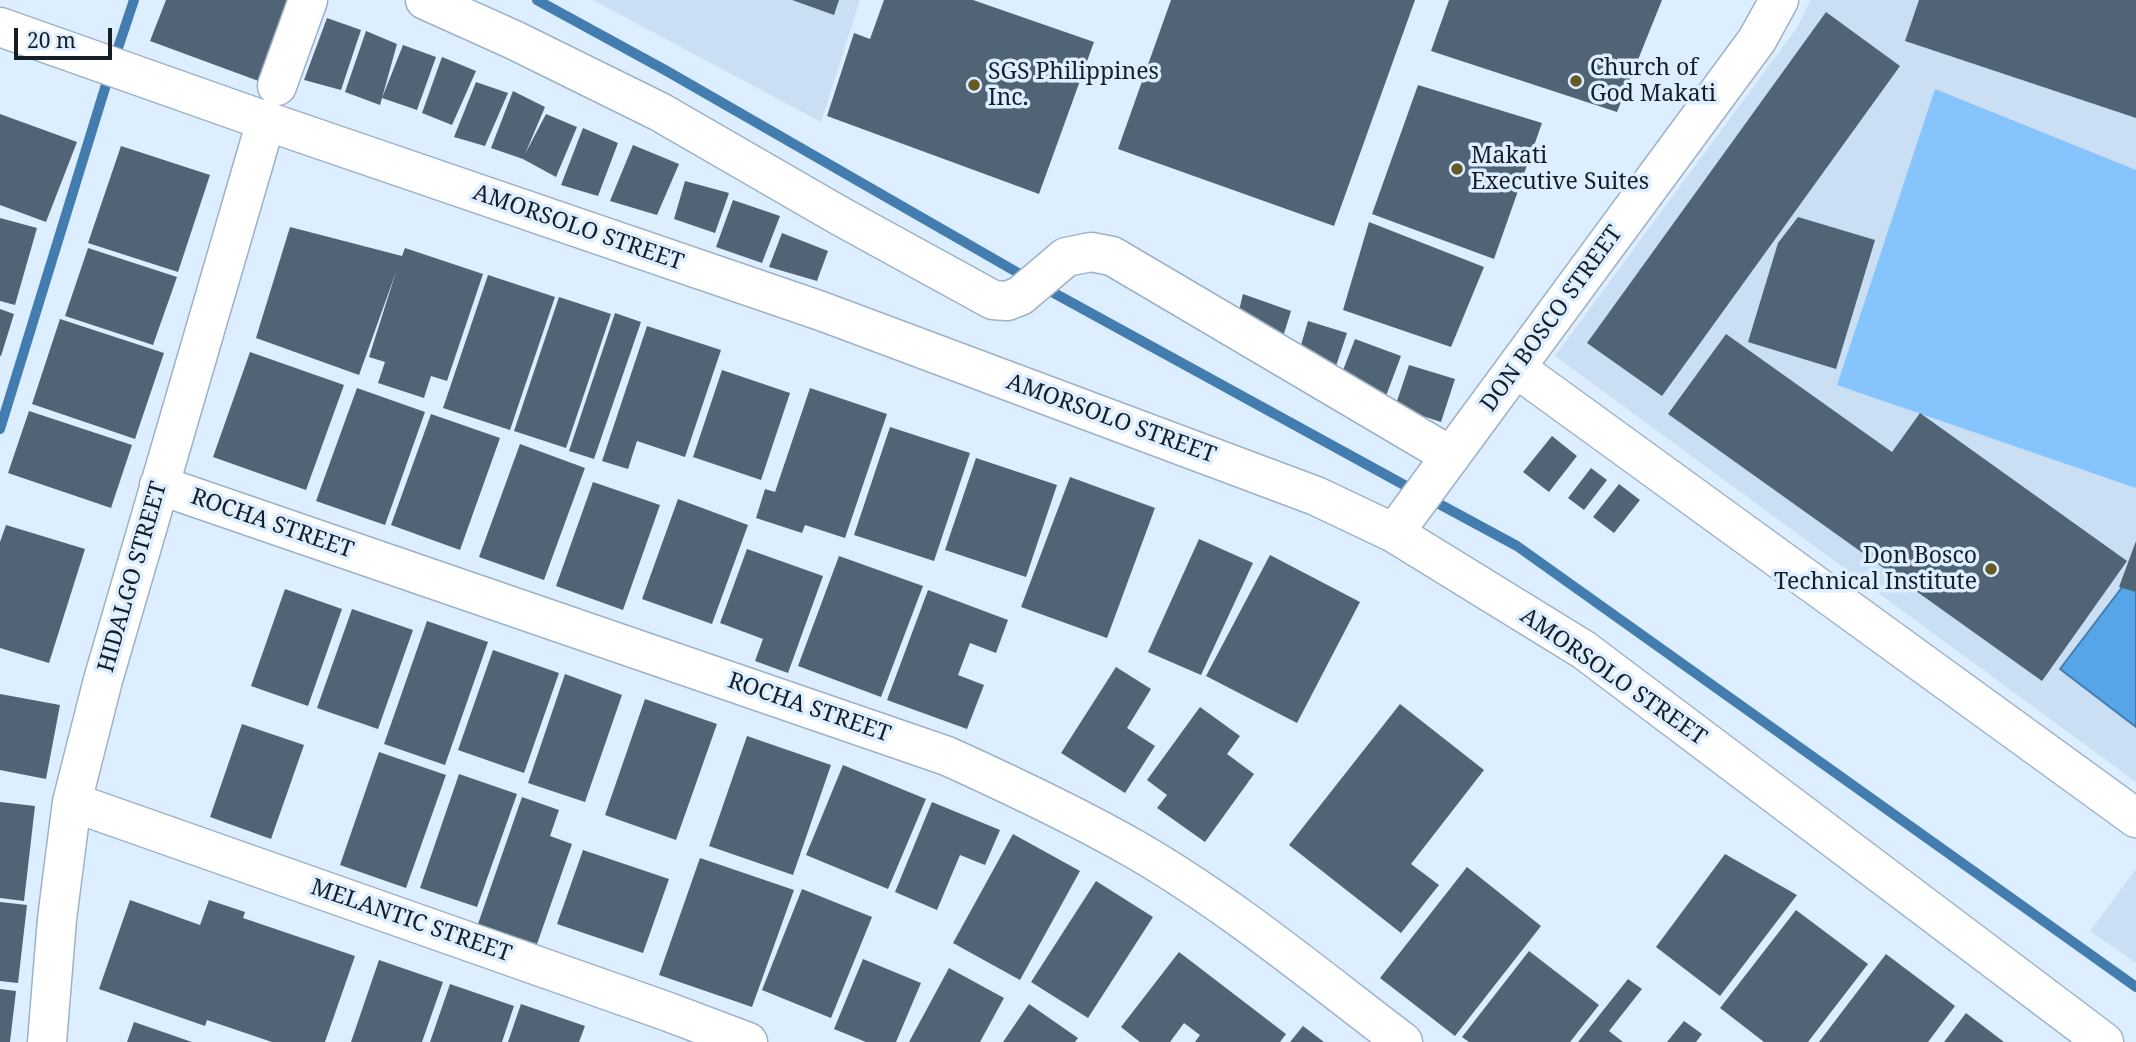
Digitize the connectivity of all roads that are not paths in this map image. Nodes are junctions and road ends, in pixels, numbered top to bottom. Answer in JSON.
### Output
{"nodes":[{"id":1,"x":308,"y":0,"type":"edge"},
{"id":2,"x":425,"y":0,"type":"edge"},
{"id":3,"x":1779,"y":0,"type":"edge"},
{"id":4,"x":0,"y":27,"type":"edge"},
{"id":5,"x":271,"y":104,"type":"junction"},
{"id":6,"x":1516,"y":368,"type":"junction"},
{"id":7,"x":1451,"y":456,"type":"junction"},
{"id":8,"x":159,"y":485,"type":"junction"},
{"id":9,"x":1394,"y":533,"type":"junction"},
{"id":10,"x":72,"y":802,"type":"junction"},
{"id":11,"x":2136,"y":818,"type":"edge"},
{"id":12,"x":47,"y":1042,"type":"edge"},
{"id":13,"x":748,"y":1042,"type":"edge"},
{"id":14,"x":1403,"y":1042,"type":"edge"},
{"id":15,"x":2104,"y":1042,"type":"edge"}],
"edges":[{"from":1,"to":5,"type":"street","name":"HIDALGO STREET"},
{"from":2,"to":7,"type":"street"},
{"from":3,"to":6,"type":"street","name":"DON BOSCO STREET"},
{"from":4,"to":5,"type":"street","name":"AMORSOLO STREET"},
{"from":5,"to":8,"type":"street","name":"HIDALGO STREET"},
{"from":5,"to":9,"type":"street","name":"AMORSOLO STREET"},
{"from":6,"to":7,"type":"street","name":"DON BOSCO STREET"},
{"from":6,"to":11,"type":"street"},
{"from":7,"to":9,"type":"street","name":"DON BOSCO STREET"},
{"from":8,"to":10,"type":"street","name":"HIDALGO STREET"},
{"from":8,"to":14,"type":"street","name":"ROCHA STREET"},
{"from":9,"to":15,"type":"street","name":"AMORSOLO STREET"},
{"from":10,"to":12,"type":"street","name":"HIDALGO STREET"},
{"from":10,"to":13,"type":"street","name":"MELANTIC STREET"}]}
